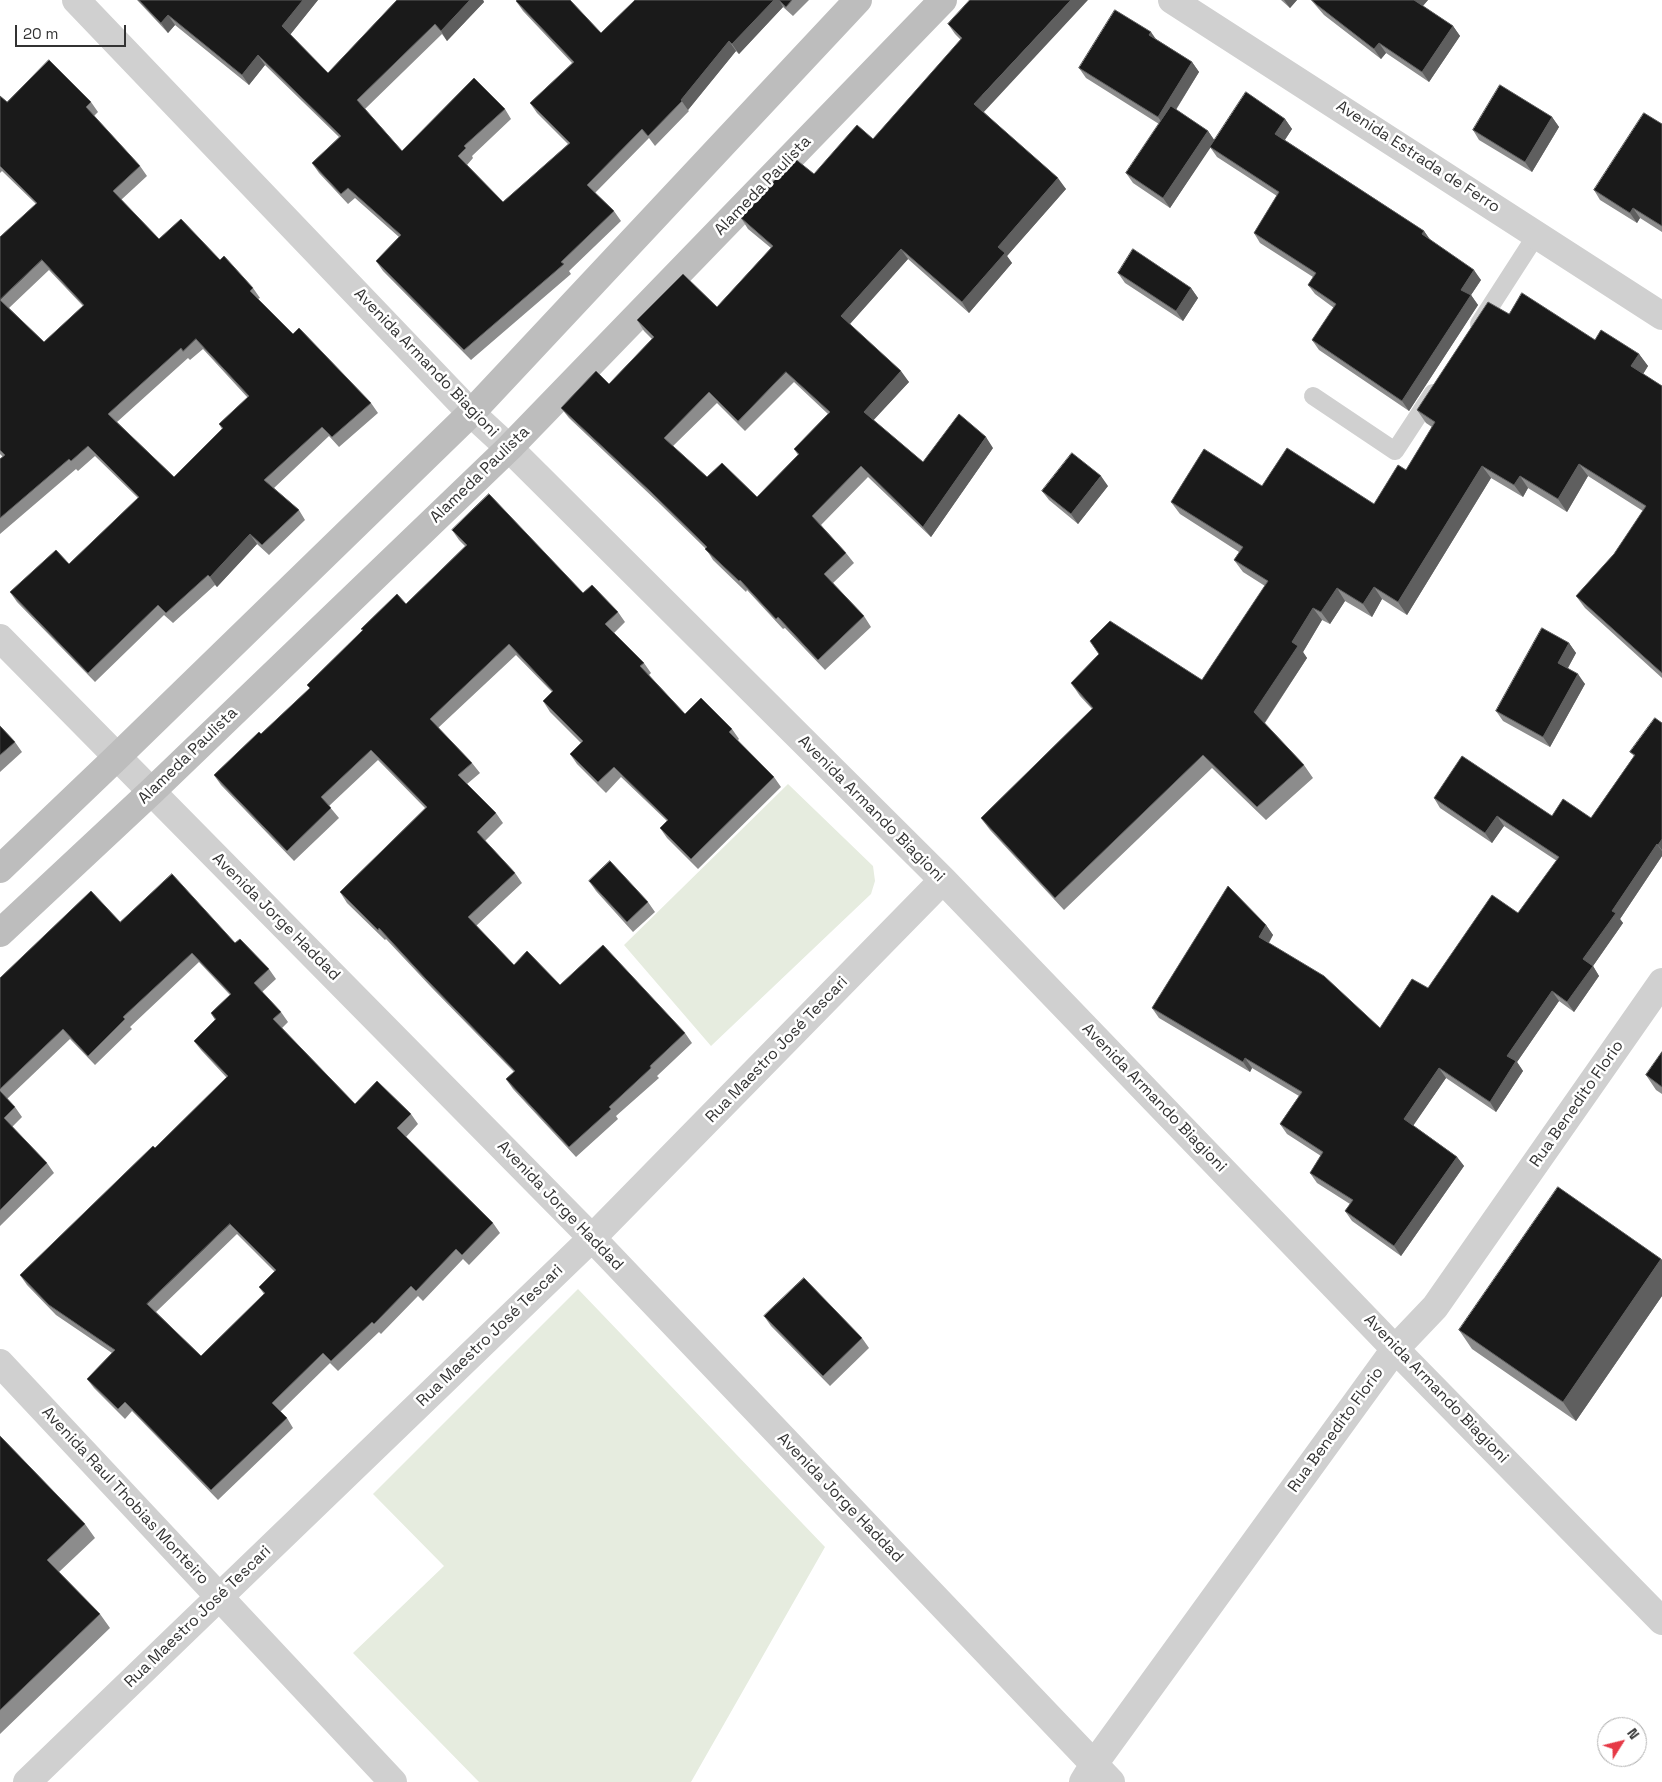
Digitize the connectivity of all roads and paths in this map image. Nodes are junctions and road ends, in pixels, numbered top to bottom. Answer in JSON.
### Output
{"nodes":[{"id":1,"x":76,"y":0,"type":"edge"},
{"id":2,"x":858,"y":0,"type":"edge"},
{"id":3,"x":943,"y":0,"type":"edge"},
{"id":4,"x":1172,"y":0,"type":"edge"},
{"id":5,"x":1537,"y":234,"type":"junction"},
{"id":6,"x":1662,"y":316,"type":"edge"},
{"id":7,"x":1472,"y":334,"type":"edge"},
{"id":8,"x":1444,"y":376,"type":"edge"},
{"id":9,"x":1313,"y":396,"type":"dead end"},
{"id":10,"x":471,"y":412,"type":"junction"},
{"id":11,"x":509,"y":448,"type":"junction"},
{"id":12,"x":0,"y":638,"type":"edge"},
{"id":13,"x":117,"y":757,"type":"junction"},
{"id":14,"x":152,"y":791,"type":"junction"},
{"id":15,"x":0,"y":869,"type":"edge"},
{"id":16,"x":943,"y":880,"type":"junction"},
{"id":17,"x":0,"y":934,"type":"edge"},
{"id":18,"x":1662,"y":982,"type":"edge"},
{"id":19,"x":592,"y":1238,"type":"junction"},
{"id":20,"x":1395,"y":1348,"type":"junction"},
{"id":21,"x":0,"y":1363,"type":"edge"},
{"id":22,"x":219,"y":1596,"type":"junction"},
{"id":23,"x":1662,"y":1621,"type":"edge"},
{"id":24,"x":1096,"y":1776,"type":"edge"},
{"id":25,"x":28,"y":1782,"type":"edge"},
{"id":26,"x":393,"y":1782,"type":"edge"}],
"edges":[{"from":1,"to":10,"type":"street","name":"Avenida Armando Biagioni"},
{"from":2,"to":10,"type":"main road"},
{"from":3,"to":11,"type":"main road","name":"Alameda Paulista"},
{"from":4,"to":5,"type":"street","name":"Avenida Estrada de Ferro"},
{"from":5,"to":6,"type":"street","name":"Avenida Estrada de Ferro"},
{"from":5,"to":7,"type":"lane"},
{"from":8,"to":9,"type":"lane"},
{"from":10,"to":11,"type":"street","name":"Avenida Armando Biagioni"},
{"from":10,"to":13,"type":"main road"},
{"from":11,"to":14,"type":"main road","name":"Alameda Paulista"},
{"from":11,"to":16,"type":"street","name":"Avenida Armando Biagioni"},
{"from":12,"to":13,"type":"street","name":"Avenida Jorge Haddad"},
{"from":13,"to":14,"type":"street","name":"Avenida Jorge Haddad"},
{"from":13,"to":15,"type":"main road"},
{"from":14,"to":17,"type":"main road","name":"Alameda Paulista"},
{"from":14,"to":19,"type":"street","name":"Avenida Jorge Haddad"},
{"from":16,"to":19,"type":"street","name":"Rua Maestro José Tescari"},
{"from":16,"to":20,"type":"street","name":"Avenida Armando Biagioni"},
{"from":18,"to":20,"type":"street","name":"Rua Benedito Florio"},
{"from":19,"to":22,"type":"street","name":"Rua Maestro José Tescari"},
{"from":19,"to":24,"type":"street","name":"Avenida Jorge Haddad"},
{"from":20,"to":23,"type":"street","name":"Avenida Armando Biagioni"},
{"from":20,"to":24,"type":"street","name":"Rua Benedito Florio"},
{"from":21,"to":22,"type":"street","name":"Avenida Raul Thobias Monteiro"},
{"from":22,"to":25,"type":"street","name":"Rua Maestro José Tescari"},
{"from":22,"to":26,"type":"street","name":"Avenida Raul Thobias Monteiro"}]}
